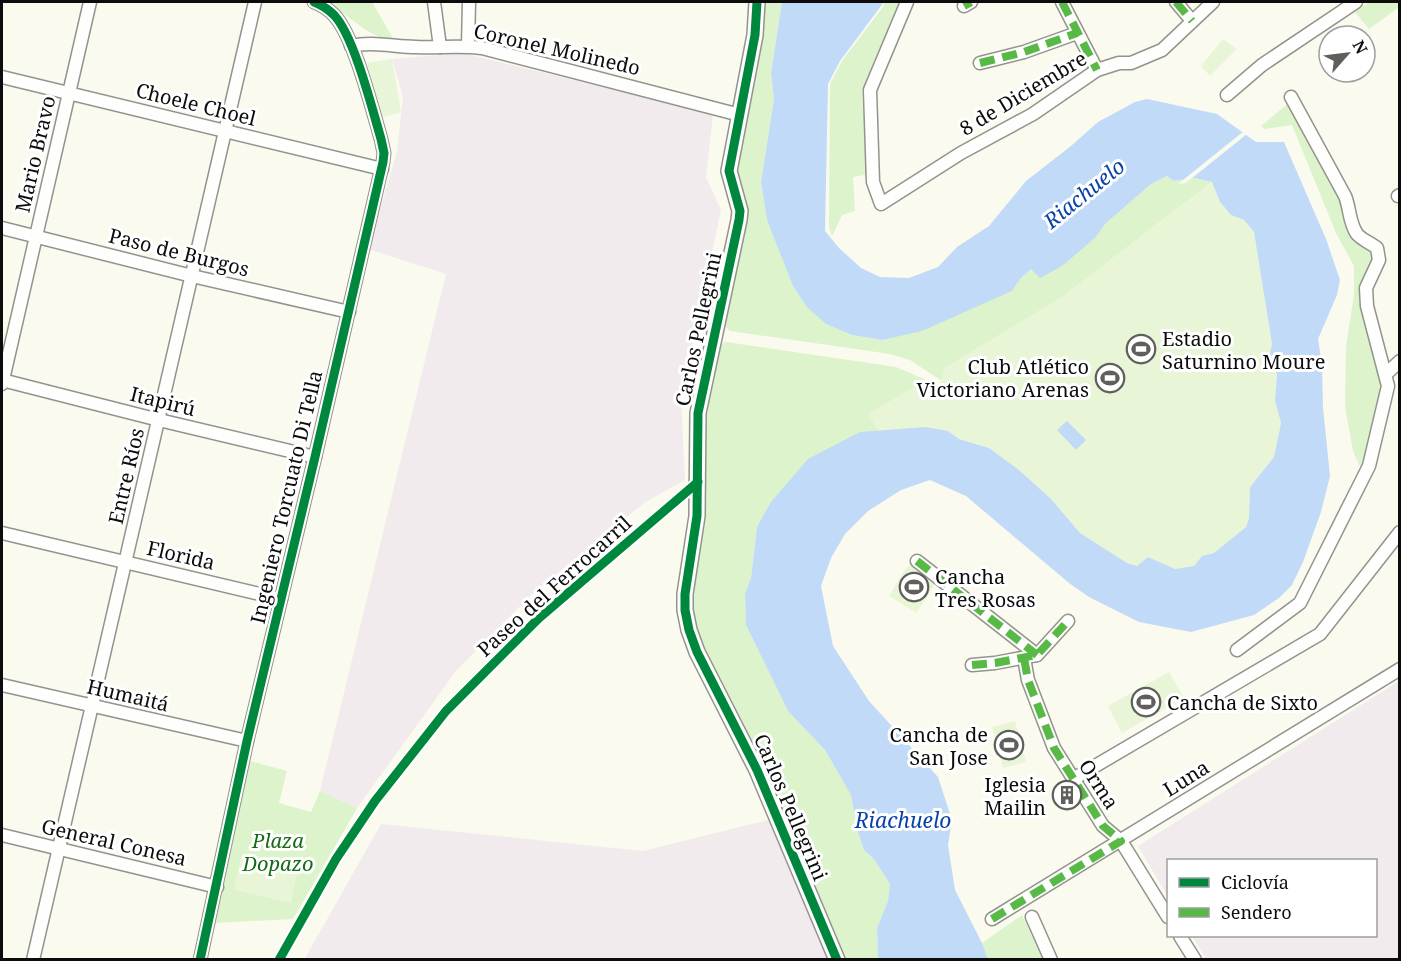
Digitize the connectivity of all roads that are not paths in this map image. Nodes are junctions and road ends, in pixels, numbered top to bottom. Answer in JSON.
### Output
{"nodes":[{"id":1,"x":90,"y":2,"type":"edge"},
{"id":2,"x":255,"y":2,"type":"edge"},
{"id":3,"x":314,"y":2,"type":"edge"},
{"id":4,"x":434,"y":2,"type":"edge"},
{"id":5,"x":469,"y":2,"type":"edge"},
{"id":6,"x":757,"y":2,"type":"edge"},
{"id":7,"x":1062,"y":2,"type":"edge"},
{"id":8,"x":1176,"y":2,"type":"edge"},
{"id":9,"x":1213,"y":2,"type":"edge"},
{"id":10,"x":1356,"y":2,"type":"edge"},
{"id":11,"x":905,"y":4,"type":"edge"},
{"id":12,"x":1192,"y":21,"type":"junction"},
{"id":13,"x":1077,"y":33,"type":"junction"},
{"id":14,"x":351,"y":46,"type":"junction"},
{"id":15,"x":468,"y":46,"type":"junction"},
{"id":16,"x":440,"y":47,"type":"junction"},
{"id":17,"x":980,"y":63,"type":"dead end"},
{"id":18,"x":1097,"y":70,"type":"junction"},
{"id":19,"x":2,"y":77,"type":"edge"},
{"id":20,"x":69,"y":93,"type":"junction"},
{"id":21,"x":1227,"y":95,"type":"dead end"},
{"id":22,"x":1291,"y":97,"type":"dead end"},
{"id":23,"x":740,"y":115,"type":"junction"},
{"id":24,"x":226,"y":131,"type":"junction"},
{"id":25,"x":382,"y":169,"type":"junction"},
{"id":26,"x":2,"y":228,"type":"edge"},
{"id":27,"x":36,"y":237,"type":"junction"},
{"id":28,"x":192,"y":276,"type":"junction"},
{"id":29,"x":349,"y":312,"type":"junction"},
{"id":30,"x":1400,"y":361,"type":"edge"},
{"id":31,"x":1386,"y":374,"type":"junction"},
{"id":32,"x":2,"y":381,"type":"edge"},
{"id":33,"x":159,"y":420,"type":"junction"},
{"id":34,"x":315,"y":457,"type":"junction"},
{"id":35,"x":2,"y":532,"type":"edge"},
{"id":36,"x":1400,"y":532,"type":"edge"},
{"id":37,"x":917,"y":561,"type":"dead end"},
{"id":38,"x":126,"y":562,"type":"junction"},
{"id":39,"x":281,"y":599,"type":"junction"},
{"id":40,"x":1068,"y":621,"type":"dead end"},
{"id":41,"x":1237,"y":650,"type":"dead end"},
{"id":42,"x":1037,"y":655,"type":"junction"},
{"id":43,"x":1024,"y":658,"type":"junction"},
{"id":44,"x":972,"y":665,"type":"dead end"},
{"id":45,"x":1400,"y":669,"type":"edge"},
{"id":46,"x":2,"y":685,"type":"edge"},
{"id":47,"x":93,"y":707,"type":"junction"},
{"id":48,"x":247,"y":741,"type":"junction"},
{"id":49,"x":1073,"y":779,"type":"junction"},
{"id":50,"x":2,"y":835,"type":"edge"},
{"id":51,"x":1121,"y":841,"type":"junction"},
{"id":52,"x":59,"y":849,"type":"junction"},
{"id":53,"x":217,"y":887,"type":"junction"},
{"id":54,"x":1167,"y":915,"type":"edge"},
{"id":55,"x":1032,"y":917,"type":"dead end"},
{"id":56,"x":992,"y":919,"type":"dead end"},
{"id":57,"x":1181,"y":937,"type":"edge"},
{"id":58,"x":33,"y":960,"type":"edge"},
{"id":59,"x":200,"y":960,"type":"edge"},
{"id":60,"x":837,"y":960,"type":"edge"},
{"id":61,"x":1051,"y":960,"type":"edge"},
{"id":62,"x":1195,"y":960,"type":"edge"}],
"edges":[{"from":1,"to":20,"type":"street","name":"Mario Bravo"},
{"from":2,"to":24,"type":"street","name":"Entre Ríos"},
{"from":3,"to":14,"type":"street"},
{"from":4,"to":16,"type":"street"},
{"from":5,"to":15,"type":"street"},
{"from":6,"to":23,"type":"street","name":"Carlos Pellegrini"},
{"from":7,"to":13,"type":"street"},
{"from":8,"to":12,"type":"street"},
{"from":9,"to":12,"type":"street","name":"8 de Diciembre"},
{"from":10,"to":21,"type":"street"},
{"from":11,"to":18,"type":"street","name":"8 de Diciembre"},
{"from":12,"to":18,"type":"street","name":"8 de Diciembre"},
{"from":13,"to":17,"type":"street"},
{"from":13,"to":18,"type":"street"},
{"from":14,"to":16,"type":"street","name":"Coronel Molinedo"},
{"from":14,"to":25,"type":"street","name":"Ingeniero Torcuato Di Tella"},
{"from":15,"to":16,"type":"street","name":"Coronel Molinedo"},
{"from":15,"to":23,"type":"street","name":"Coronel Molinedo"},
{"from":19,"to":20,"type":"street","name":"Choele Choel"},
{"from":20,"to":24,"type":"street","name":"Choele Choel"},
{"from":20,"to":27,"type":"street","name":"Mario Bravo"},
{"from":22,"to":31,"type":"street"},
{"from":23,"to":60,"type":"street","name":"Carlos Pellegrini"},
{"from":24,"to":25,"type":"street","name":"Choele Choel"},
{"from":24,"to":28,"type":"street","name":"Entre Ríos"},
{"from":25,"to":29,"type":"street","name":"Ingeniero Torcuato Di Tella"},
{"from":26,"to":27,"type":"street","name":"Paso de Burgos"},
{"from":27,"to":28,"type":"street","name":"Paso de Burgos"},
{"from":27,"to":32,"type":"street","name":"Mario Bravo"},
{"from":28,"to":29,"type":"street","name":"Paso de Burgos"},
{"from":28,"to":33,"type":"street","name":"Entre Ríos"},
{"from":29,"to":34,"type":"street","name":"Ingeniero Torcuato Di Tella"},
{"from":30,"to":31,"type":"street"},
{"from":31,"to":41,"type":"street"},
{"from":32,"to":33,"type":"street","name":"Itapirú"},
{"from":33,"to":34,"type":"street","name":"Itapirú"},
{"from":33,"to":38,"type":"street","name":"Entre Ríos"},
{"from":34,"to":39,"type":"street","name":"Ingeniero Torcuato Di Tella"},
{"from":35,"to":38,"type":"street","name":"Florida"},
{"from":36,"to":49,"type":"street"},
{"from":37,"to":42,"type":"street"},
{"from":38,"to":39,"type":"street","name":"Florida"},
{"from":38,"to":47,"type":"street","name":"Entre Ríos"},
{"from":39,"to":48,"type":"street","name":"Ingeniero Torcuato Di Tella"},
{"from":40,"to":42,"type":"street"},
{"from":42,"to":43,"type":"street"},
{"from":43,"to":44,"type":"street"},
{"from":43,"to":49,"type":"street","name":"Orma"},
{"from":45,"to":51,"type":"street","name":"Luna"},
{"from":46,"to":47,"type":"street","name":"Humaitá"},
{"from":47,"to":48,"type":"street","name":"Humaitá"},
{"from":47,"to":52,"type":"street","name":"Entre Ríos"},
{"from":48,"to":53,"type":"street","name":"Ingeniero Torcuato Di Tella"},
{"from":49,"to":51,"type":"street","name":"Orma"},
{"from":50,"to":52,"type":"street","name":"General Conesa"},
{"from":51,"to":54,"type":"street","name":"Orma"},
{"from":51,"to":56,"type":"street","name":"Luna"},
{"from":52,"to":53,"type":"street","name":"General Conesa"},
{"from":52,"to":58,"type":"street","name":"Entre Ríos"},
{"from":53,"to":59,"type":"street","name":"Ingeniero Torcuato Di Tella"},
{"from":55,"to":61,"type":"street"},
{"from":57,"to":62,"type":"street"}]}
